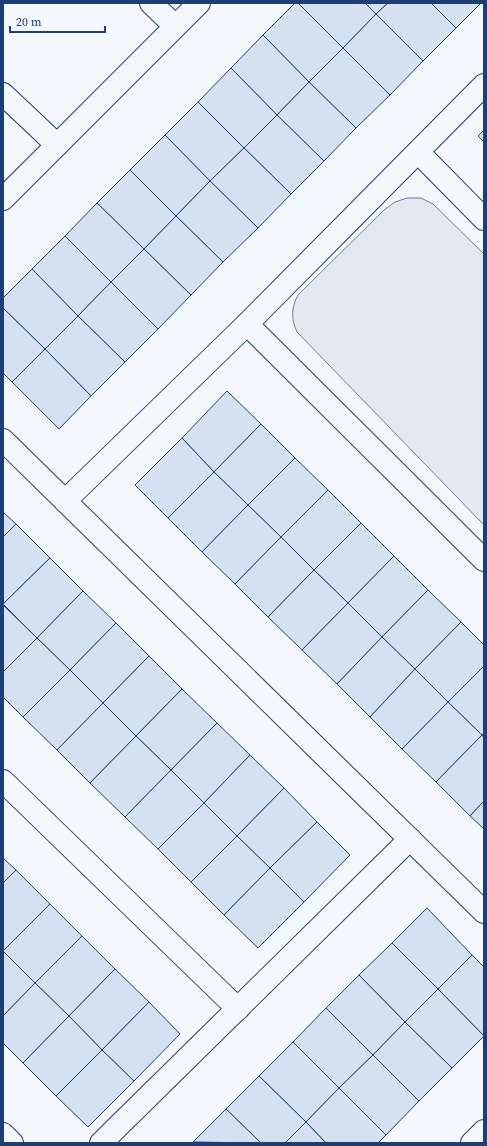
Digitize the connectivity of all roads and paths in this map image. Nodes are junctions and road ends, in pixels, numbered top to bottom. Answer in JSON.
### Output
{"nodes":[{"id":1,"x":151,"y":3,"type":"edge"},
{"id":2,"x":199,"y":3,"type":"edge"},
{"id":3,"x":175,"y":26,"type":"junction"},
{"id":4,"x":484,"y":85,"type":"edge"},
{"id":5,"x":3,"y":94,"type":"edge"},
{"id":6,"x":57,"y":145,"type":"junction"},
{"id":7,"x":418,"y":152,"type":"junction"},
{"id":8,"x":3,"y":199,"type":"edge"},
{"id":9,"x":484,"y":219,"type":"edge"},
{"id":10,"x":247,"y":324,"type":"junction"},
{"id":11,"x":3,"y":440,"type":"edge"},
{"id":12,"x":65,"y":501,"type":"junction"},
{"id":13,"x":484,"y":560,"type":"edge"},
{"id":14,"x":3,"y":781,"type":"edge"},
{"id":15,"x":410,"y":839,"type":"junction"},
{"id":16,"x":484,"y":912,"type":"edge"},
{"id":17,"x":238,"y":1009,"type":"junction"},
{"id":18,"x":484,"y":1131,"type":"edge"},
{"id":19,"x":3,"y":1134,"type":"edge"},
{"id":20,"x":12,"y":1143,"type":"edge"},
{"id":21,"x":101,"y":1143,"type":"edge"},
{"id":22,"x":472,"y":1143,"type":"edge"}],
"edges":[{"from":1,"to":3,"type":"street"},
{"from":2,"to":3,"type":"street"},
{"from":3,"to":6,"type":"street"},
{"from":4,"to":7,"type":"street"},
{"from":5,"to":6,"type":"street"},
{"from":6,"to":8,"type":"street"},
{"from":7,"to":9,"type":"street"},
{"from":7,"to":10,"type":"street"},
{"from":10,"to":12,"type":"street"},
{"from":10,"to":13,"type":"street"},
{"from":11,"to":12,"type":"street"},
{"from":12,"to":15,"type":"street"},
{"from":14,"to":17,"type":"street"},
{"from":15,"to":16,"type":"street"},
{"from":15,"to":17,"type":"street"},
{"from":17,"to":21,"type":"street"},
{"from":18,"to":22,"type":"street"},
{"from":19,"to":20,"type":"street"}]}
